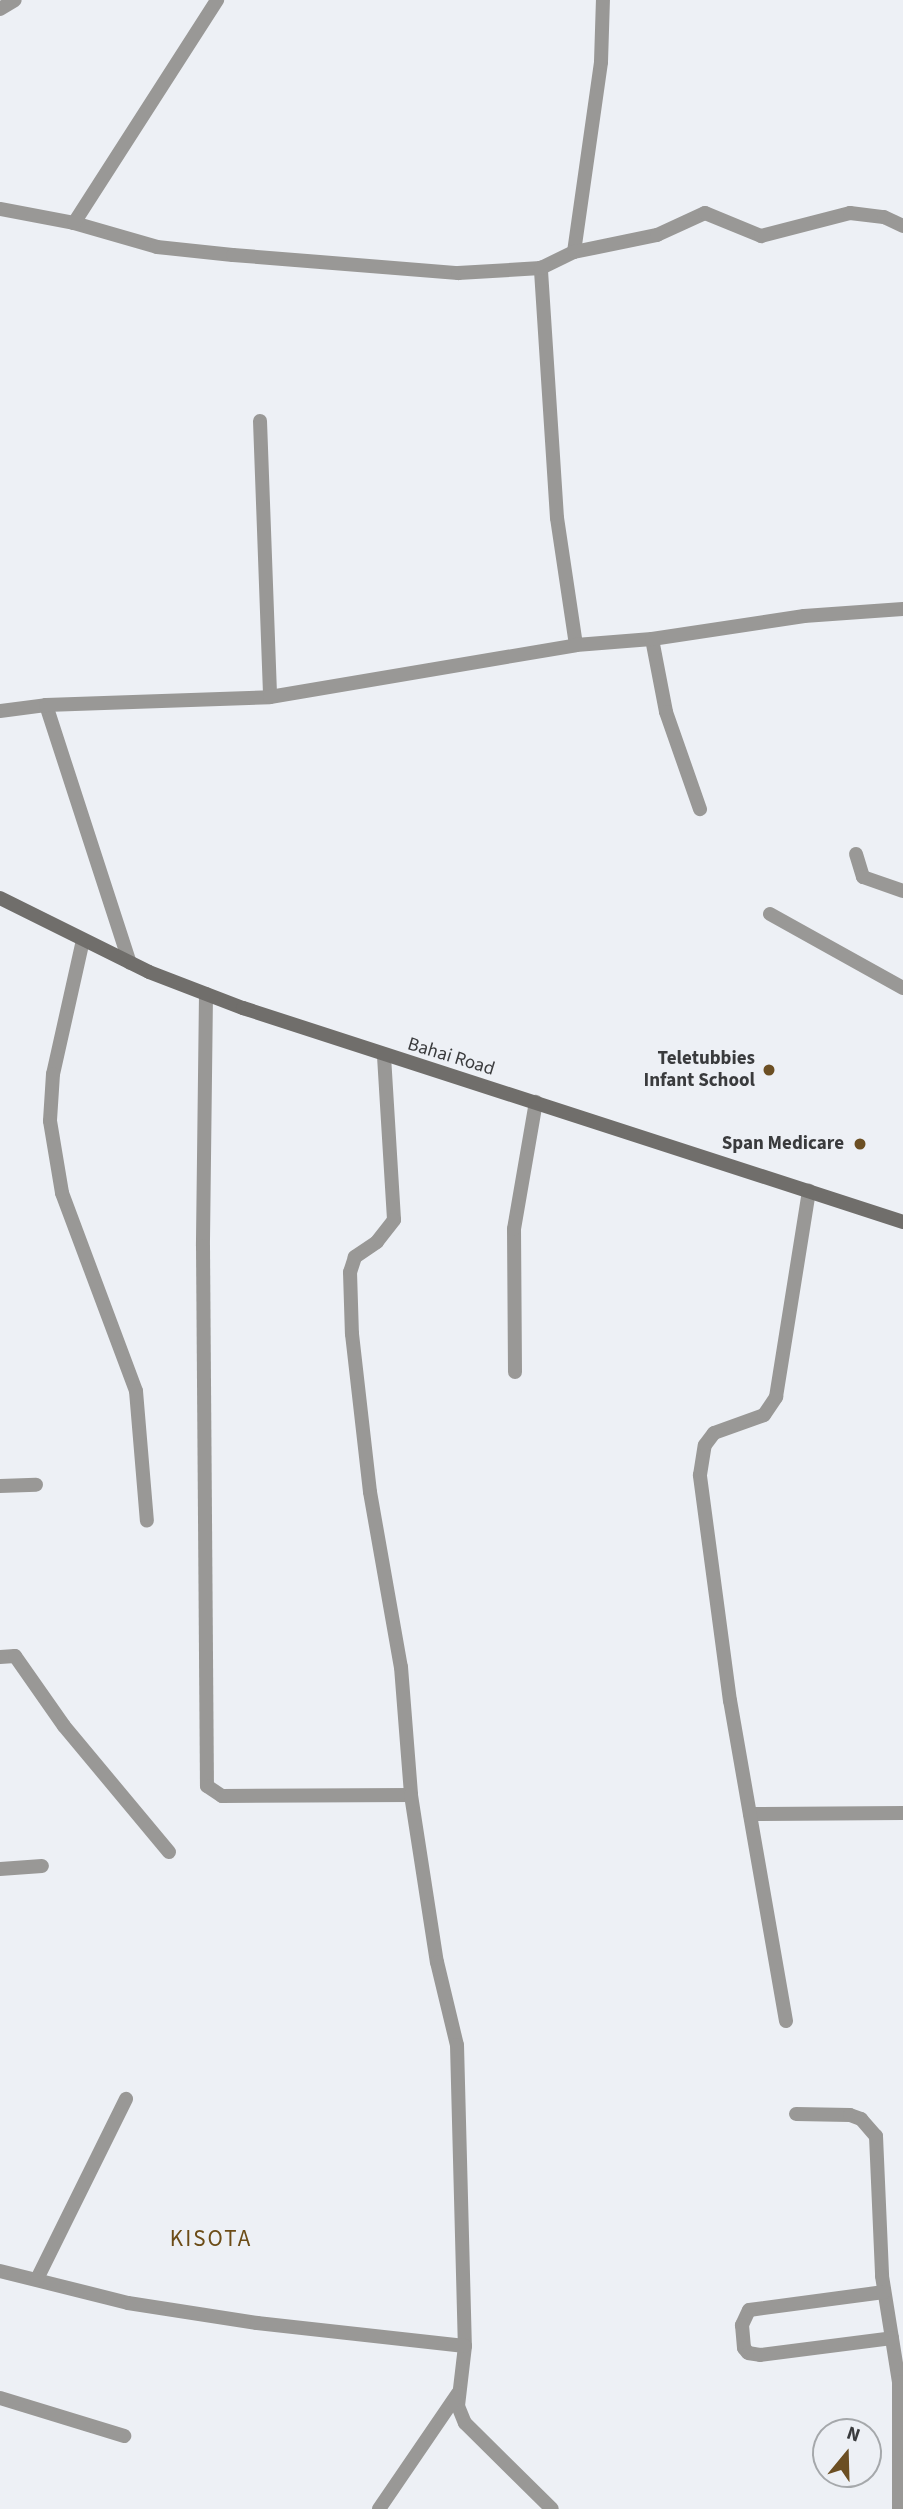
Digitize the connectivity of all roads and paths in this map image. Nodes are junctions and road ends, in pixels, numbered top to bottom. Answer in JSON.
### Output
{"nodes":[{"id":1,"x":15,"y":0,"type":"edge"},
{"id":2,"x":217,"y":0,"type":"edge"},
{"id":3,"x":603,"y":0,"type":"edge"},
{"id":4,"x":0,"y":9,"type":"edge"},
{"id":5,"x":0,"y":209,"type":"edge"},
{"id":6,"x":74,"y":223,"type":"junction"},
{"id":7,"x":903,"y":226,"type":"edge"},
{"id":8,"x":574,"y":252,"type":"junction"},
{"id":9,"x":541,"y":268,"type":"junction"},
{"id":10,"x":260,"y":421,"type":"dead end"},
{"id":11,"x":903,"y":609,"type":"edge"},
{"id":12,"x":652,"y":639,"type":"junction"},
{"id":13,"x":576,"y":645,"type":"junction"},
{"id":14,"x":270,"y":697,"type":"junction"},
{"id":15,"x":46,"y":705,"type":"junction"},
{"id":16,"x":0,"y":711,"type":"edge"},
{"id":17,"x":700,"y":809,"type":"dead end"},
{"id":18,"x":856,"y":854,"type":"dead end"},
{"id":19,"x":903,"y":891,"type":"edge"},
{"id":20,"x":0,"y":898,"type":"edge"},
{"id":21,"x":770,"y":914,"type":"dead end"},
{"id":22,"x":83,"y":940,"type":"junction"},
{"id":23,"x":130,"y":962,"type":"junction"},
{"id":24,"x":903,"y":988,"type":"edge"},
{"id":25,"x":206,"y":994,"type":"junction"},
{"id":26,"x":384,"y":1056,"type":"junction"},
{"id":27,"x":536,"y":1102,"type":"junction"},
{"id":28,"x":809,"y":1191,"type":"junction"},
{"id":29,"x":903,"y":1222,"type":"edge"},
{"id":30,"x":515,"y":1372,"type":"dead end"},
{"id":31,"x":36,"y":1485,"type":"dead end"},
{"id":32,"x":0,"y":1486,"type":"edge"},
{"id":33,"x":147,"y":1521,"type":"dead end"},
{"id":34,"x":0,"y":1657,"type":"edge"},
{"id":35,"x":411,"y":1795,"type":"junction"},
{"id":36,"x":903,"y":1813,"type":"edge"},
{"id":37,"x":750,"y":1814,"type":"junction"},
{"id":38,"x":169,"y":1852,"type":"dead end"},
{"id":39,"x":42,"y":1866,"type":"dead end"},
{"id":40,"x":0,"y":1869,"type":"edge"},
{"id":41,"x":786,"y":2021,"type":"dead end"},
{"id":42,"x":126,"y":2099,"type":"dead end"},
{"id":43,"x":796,"y":2114,"type":"dead end"},
{"id":44,"x":0,"y":2272,"type":"edge"},
{"id":45,"x":37,"y":2279,"type":"junction"},
{"id":46,"x":884,"y":2292,"type":"junction"},
{"id":47,"x":892,"y":2339,"type":"junction"},
{"id":48,"x":465,"y":2346,"type":"junction"},
{"id":49,"x":459,"y":2392,"type":"junction"},
{"id":50,"x":0,"y":2398,"type":"edge"},
{"id":51,"x":124,"y":2436,"type":"dead end"},
{"id":52,"x":379,"y":2509,"type":"edge"},
{"id":53,"x":552,"y":2509,"type":"edge"},
{"id":54,"x":899,"y":2509,"type":"edge"}],
"edges":[{"from":1,"to":4,"type":"street"},
{"from":2,"to":6,"type":"street"},
{"from":3,"to":8,"type":"street"},
{"from":5,"to":6,"type":"street"},
{"from":6,"to":9,"type":"street"},
{"from":7,"to":8,"type":"street"},
{"from":8,"to":9,"type":"street"},
{"from":9,"to":13,"type":"street"},
{"from":10,"to":14,"type":"street"},
{"from":11,"to":12,"type":"street"},
{"from":12,"to":13,"type":"street"},
{"from":12,"to":17,"type":"street"},
{"from":13,"to":14,"type":"street"},
{"from":14,"to":15,"type":"street"},
{"from":15,"to":16,"type":"street"},
{"from":15,"to":23,"type":"street"},
{"from":18,"to":19,"type":"street"},
{"from":20,"to":22,"type":"street","name":"Bahai Road"},
{"from":21,"to":24,"type":"street"},
{"from":22,"to":23,"type":"street","name":"Bahai Road"},
{"from":22,"to":33,"type":"street"},
{"from":23,"to":25,"type":"street","name":"Bahai Road"},
{"from":25,"to":26,"type":"street","name":"Bahai Road"},
{"from":25,"to":35,"type":"street"},
{"from":26,"to":27,"type":"street","name":"Bahai Road"},
{"from":26,"to":35,"type":"street"},
{"from":27,"to":28,"type":"street","name":"Bahai Road"},
{"from":27,"to":30,"type":"street"},
{"from":28,"to":29,"type":"street","name":"Bahai Road"},
{"from":28,"to":37,"type":"street"},
{"from":31,"to":32,"type":"street"},
{"from":34,"to":38,"type":"street"},
{"from":35,"to":48,"type":"street"},
{"from":36,"to":37,"type":"street"},
{"from":37,"to":41,"type":"street"},
{"from":39,"to":40,"type":"street"},
{"from":42,"to":45,"type":"street"},
{"from":43,"to":46,"type":"street"},
{"from":44,"to":45,"type":"street"},
{"from":45,"to":48,"type":"street"},
{"from":46,"to":47,"type":"street"},
{"from":46,"to":47,"type":"street"},
{"from":47,"to":54,"type":"street"},
{"from":48,"to":49,"type":"street"},
{"from":49,"to":52,"type":"street"},
{"from":49,"to":53,"type":"street"},
{"from":50,"to":51,"type":"street"}]}
